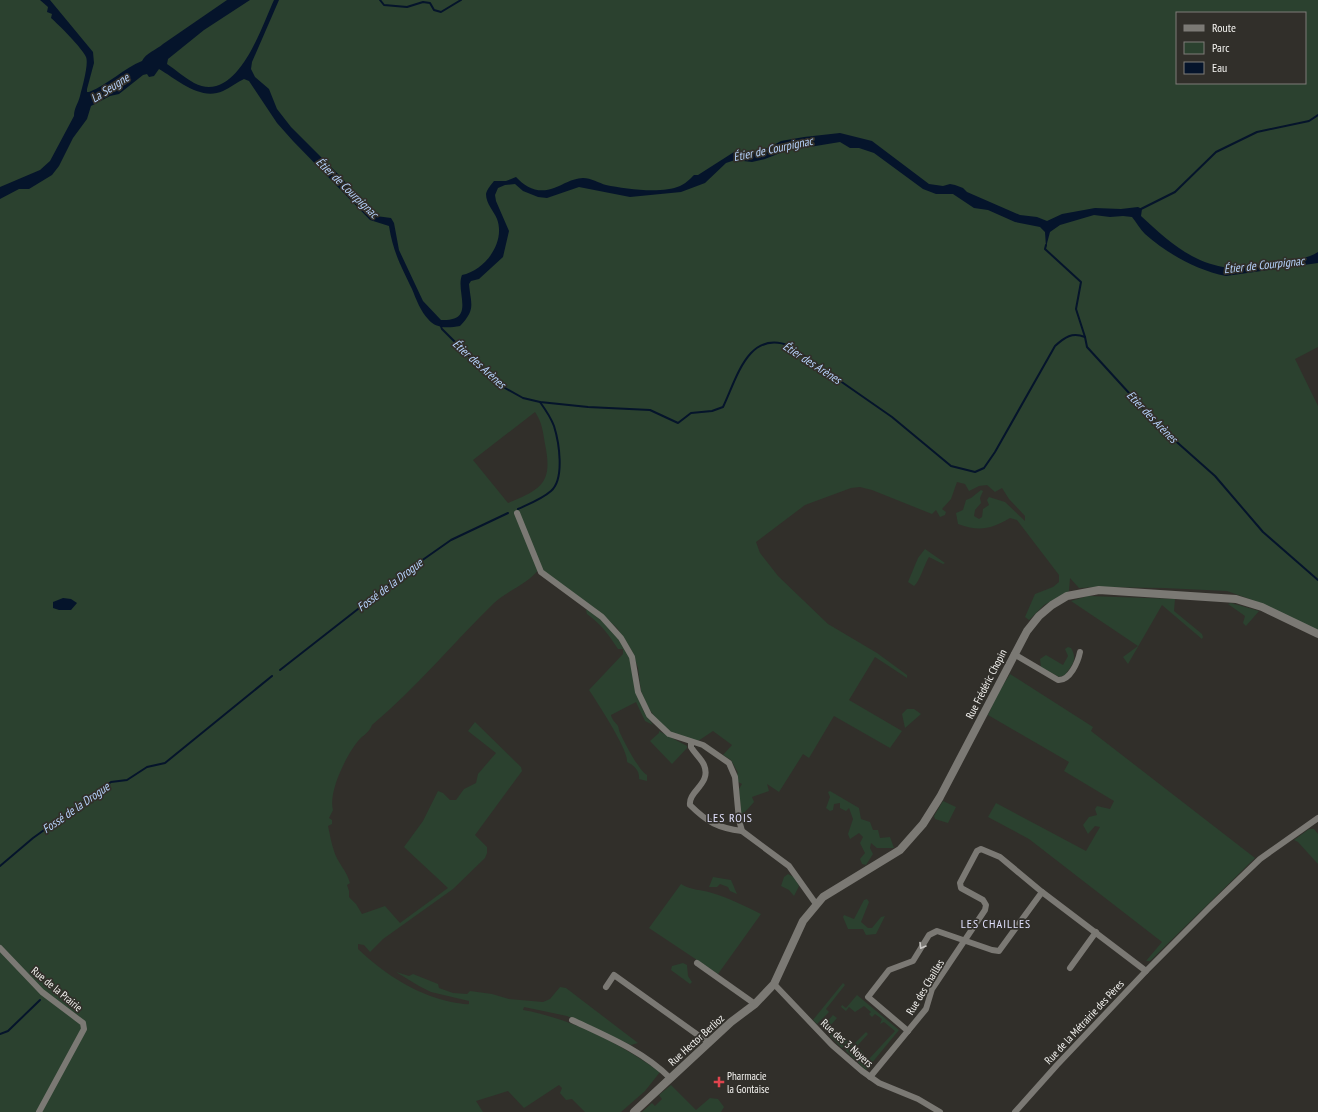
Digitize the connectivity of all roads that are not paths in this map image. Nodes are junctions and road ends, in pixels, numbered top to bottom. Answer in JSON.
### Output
{"nodes":[{"id":1,"x":517,"y":513,"type":"dead end"},
{"id":2,"x":1318,"y":634,"type":"edge"},
{"id":3,"x":1080,"y":652,"type":"dead end"},
{"id":4,"x":1014,"y":654,"type":"junction"},
{"id":5,"x":691,"y":742,"type":"junction"},
{"id":6,"x":1318,"y":818,"type":"edge"},
{"id":7,"x":742,"y":831,"type":"junction"},
{"id":8,"x":1042,"y":892,"type":"junction"},
{"id":9,"x":816,"y":904,"type":"junction"},
{"id":10,"x":1096,"y":932,"type":"junction"},
{"id":11,"x":966,"y":941,"type":"junction"},
{"id":12,"x":0,"y":948,"type":"edge"},
{"id":13,"x":697,"y":964,"type":"dead end"},
{"id":14,"x":1070,"y":968,"type":"dead end"},
{"id":15,"x":1146,"y":970,"type":"junction"},
{"id":16,"x":774,"y":984,"type":"junction"},
{"id":17,"x":606,"y":987,"type":"dead end"},
{"id":18,"x":755,"y":1004,"type":"junction"},
{"id":19,"x":572,"y":1020,"type":"dead end"},
{"id":20,"x":908,"y":1031,"type":"junction"},
{"id":21,"x":709,"y":1043,"type":"junction"},
{"id":22,"x":870,"y":1077,"type":"junction"},
{"id":23,"x":670,"y":1078,"type":"junction"},
{"id":24,"x":39,"y":1112,"type":"edge"},
{"id":25,"x":634,"y":1112,"type":"edge"},
{"id":26,"x":940,"y":1112,"type":"edge"},
{"id":27,"x":1015,"y":1112,"type":"edge"}],
"edges":[{"from":1,"to":5,"type":"street"},
{"from":2,"to":4,"type":"street","name":"Rue Frédéric Chopin"},
{"from":3,"to":4,"type":"street"},
{"from":4,"to":9,"type":"street","name":"Rue Frédéric Chopin"},
{"from":5,"to":7,"type":"street"},
{"from":5,"to":7,"type":"street"},
{"from":6,"to":15,"type":"street","name":"Rue de la Métrairie des Pères"},
{"from":7,"to":9,"type":"street"},
{"from":8,"to":10,"type":"street"},
{"from":8,"to":11,"type":"street"},
{"from":8,"to":11,"type":"street","name":"Rue des Chailles"},
{"from":9,"to":16,"type":"street","name":"Rue Frédéric Chopin"},
{"from":10,"to":14,"type":"street"},
{"from":10,"to":15,"type":"street"},
{"from":11,"to":20,"type":"street","name":"Rue des Chailles"},
{"from":11,"to":20,"type":"street","one_way":true},
{"from":12,"to":24,"type":"street","name":"Rue de la Prairie"},
{"from":13,"to":18,"type":"street"},
{"from":15,"to":27,"type":"street","name":"Rue de la Métrairie des Pères"},
{"from":16,"to":18,"type":"street","name":"Rue Hector Berlioz"},
{"from":16,"to":22,"type":"street","name":"Rue des 3 Noyers"},
{"from":17,"to":21,"type":"street"},
{"from":18,"to":21,"type":"street","name":"Rue Hector Berlioz"},
{"from":19,"to":23,"type":"street"},
{"from":20,"to":22,"type":"street","name":"Rue des Chailles"},
{"from":21,"to":23,"type":"street","name":"Rue Hector Berlioz"},
{"from":22,"to":26,"type":"street","name":"Rue des 3 Noyers"},
{"from":23,"to":25,"type":"street","name":"Rue Hector Berlioz"}]}
